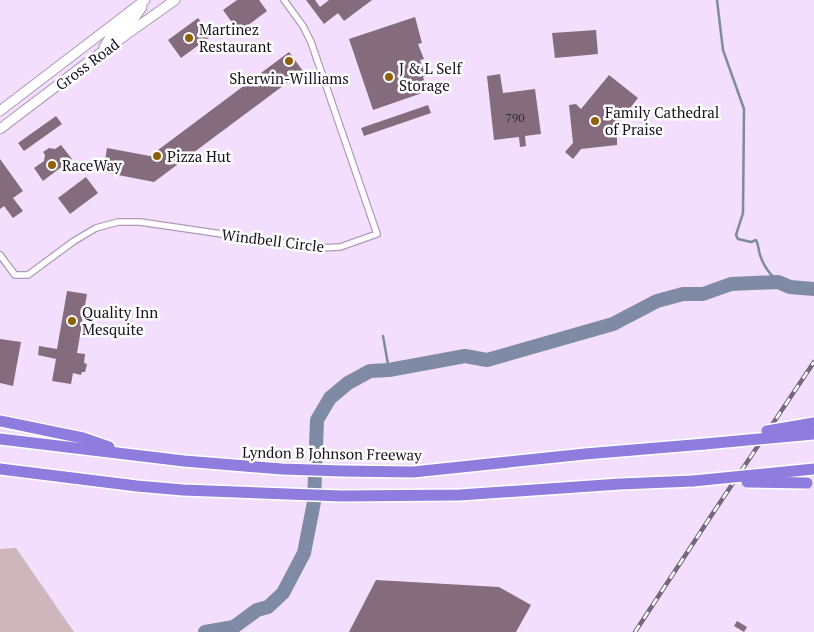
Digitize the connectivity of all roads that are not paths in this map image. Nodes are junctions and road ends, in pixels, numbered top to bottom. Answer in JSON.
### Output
{"nodes":[{"id":1,"x":175,"y":0,"type":"edge"},
{"id":2,"x":284,"y":0,"type":"edge"},
{"id":3,"x":143,"y":2,"type":"edge"},
{"id":4,"x":102,"y":52,"type":"junction"},
{"id":5,"x":0,"y":110,"type":"edge"},
{"id":6,"x":0,"y":129,"type":"edge"},
{"id":7,"x":0,"y":255,"type":"edge"},
{"id":8,"x":0,"y":421,"type":"edge"},
{"id":9,"x":814,"y":423,"type":"edge"},
{"id":10,"x":814,"y":434,"type":"edge"},
{"id":11,"x":0,"y":439,"type":"edge"},
{"id":12,"x":708,"y":441,"type":"junction"},
{"id":13,"x":132,"y":455,"type":"junction"},
{"id":14,"x":0,"y":469,"type":"edge"},
{"id":15,"x":814,"y":470,"type":"edge"},
{"id":16,"x":0,"y":476,"type":"edge"},
{"id":17,"x":693,"y":481,"type":"junction"},
{"id":18,"x":811,"y":484,"type":"edge"},
{"id":19,"x":137,"y":486,"type":"junction"}],
"edges":[{"from":1,"to":4,"type":"main road","name":"Gross Road"},
{"from":2,"to":7,"type":"street","name":"Windbell Circle"},
{"from":3,"to":4,"type":"main road"},
{"from":3,"to":5,"type":"main road","name":"Gross Road"},
{"from":4,"to":6,"type":"main road","name":"Gross Road"},
{"from":8,"to":13,"type":"highway"},
{"from":9,"to":12,"type":"highway","bridge":true},
{"from":10,"to":12,"type":"highway","bridge":true},
{"from":11,"to":13,"type":"highway","name":"Lyndon B Johnson Freeway"},
{"from":12,"to":13,"type":"highway","name":"Lyndon B Johnson Freeway"},
{"from":14,"to":19,"type":"highway"},
{"from":15,"to":17,"type":"highway","bridge":true},
{"from":16,"to":19,"type":"highway"},
{"from":17,"to":18,"type":"highway","bridge":true},
{"from":17,"to":19,"type":"highway"}]}
